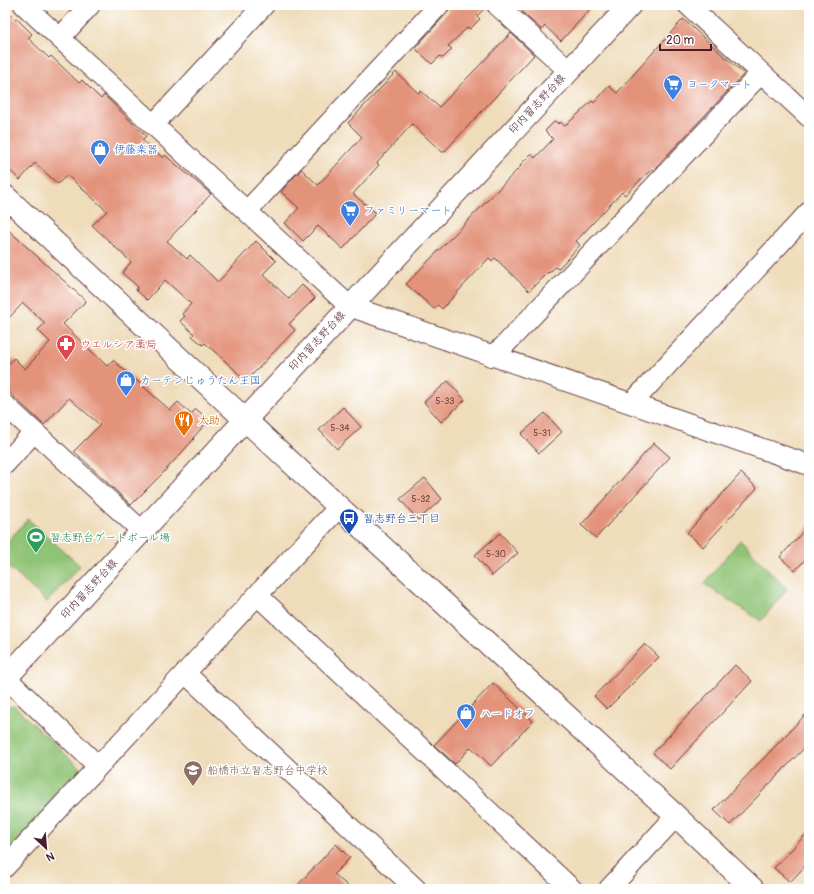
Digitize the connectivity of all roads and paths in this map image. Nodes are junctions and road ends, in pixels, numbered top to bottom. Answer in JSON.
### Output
{"nodes":[{"id":1,"x":24,"y":5,"type":"edge"},
{"id":2,"x":90,"y":5,"type":"edge"},
{"id":3,"x":264,"y":5,"type":"edge"},
{"id":4,"x":438,"y":5,"type":"edge"},
{"id":5,"x":497,"y":5,"type":"edge"},
{"id":6,"x":630,"y":5,"type":"edge"},
{"id":7,"x":688,"y":5,"type":"edge"},
{"id":8,"x":60,"y":38,"type":"junction"},
{"id":9,"x":568,"y":70,"type":"junction"},
{"id":10,"x":761,"y":73,"type":"junction"},
{"id":11,"x":809,"y":117,"type":"edge"},
{"id":12,"x":153,"y":126,"type":"junction"},
{"id":13,"x":5,"y":196,"type":"edge"},
{"id":14,"x":247,"y":211,"type":"junction"},
{"id":15,"x":809,"y":212,"type":"edge"},
{"id":16,"x":350,"y":306,"type":"junction"},
{"id":17,"x":491,"y":356,"type":"junction"},
{"id":18,"x":632,"y":403,"type":"junction"},
{"id":19,"x":5,"y":405,"type":"edge"},
{"id":20,"x":244,"y":420,"type":"junction"},
{"id":21,"x":34,"y":432,"type":"junction"},
{"id":22,"x":5,"y":464,"type":"edge"},
{"id":23,"x":809,"y":465,"type":"edge"},
{"id":24,"x":339,"y":507,"type":"junction"},
{"id":25,"x":143,"y":532,"type":"junction"},
{"id":26,"x":257,"y":595,"type":"junction"},
{"id":27,"x":185,"y":673,"type":"junction"},
{"id":28,"x":5,"y":678,"type":"edge"},
{"id":29,"x":98,"y":766,"type":"junction"},
{"id":30,"x":676,"y":816,"type":"junction"},
{"id":31,"x":5,"y":867,"type":"edge"},
{"id":32,"x":416,"y":889,"type":"edge"},
{"id":33,"x":572,"y":889,"type":"edge"},
{"id":34,"x":609,"y":889,"type":"edge"},
{"id":35,"x":753,"y":889,"type":"edge"}],
"edges":[{"from":1,"to":8,"type":"street"},
{"from":2,"to":8,"type":"street"},
{"from":3,"to":12,"type":"street"},
{"from":4,"to":14,"type":"street"},
{"from":5,"to":9,"type":"street"},
{"from":6,"to":9,"type":"street","name":"印内習志野台線"},
{"from":7,"to":10,"type":"street"},
{"from":8,"to":12,"type":"street"},
{"from":9,"to":16,"type":"street","name":"印内習志野台線"},
{"from":10,"to":11,"type":"street"},
{"from":10,"to":17,"type":"street"},
{"from":12,"to":14,"type":"street"},
{"from":13,"to":20,"type":"street"},
{"from":14,"to":16,"type":"street"},
{"from":15,"to":18,"type":"street"},
{"from":16,"to":17,"type":"street"},
{"from":16,"to":20,"type":"street","name":"印内習志野台線"},
{"from":17,"to":18,"type":"street"},
{"from":18,"to":23,"type":"street"},
{"from":19,"to":21,"type":"street"},
{"from":20,"to":24,"type":"street"},
{"from":20,"to":25,"type":"street","name":"印内習志野台線"},
{"from":21,"to":22,"type":"street"},
{"from":21,"to":25,"type":"street"},
{"from":24,"to":26,"type":"street"},
{"from":24,"to":30,"type":"street"},
{"from":25,"to":28,"type":"street","name":"印内習志野台線"},
{"from":26,"to":27,"type":"street"},
{"from":26,"to":33,"type":"street"},
{"from":27,"to":29,"type":"street"},
{"from":27,"to":32,"type":"street"},
{"from":28,"to":29,"type":"street"},
{"from":29,"to":31,"type":"street"},
{"from":30,"to":34,"type":"street"},
{"from":30,"to":35,"type":"street"}]}
